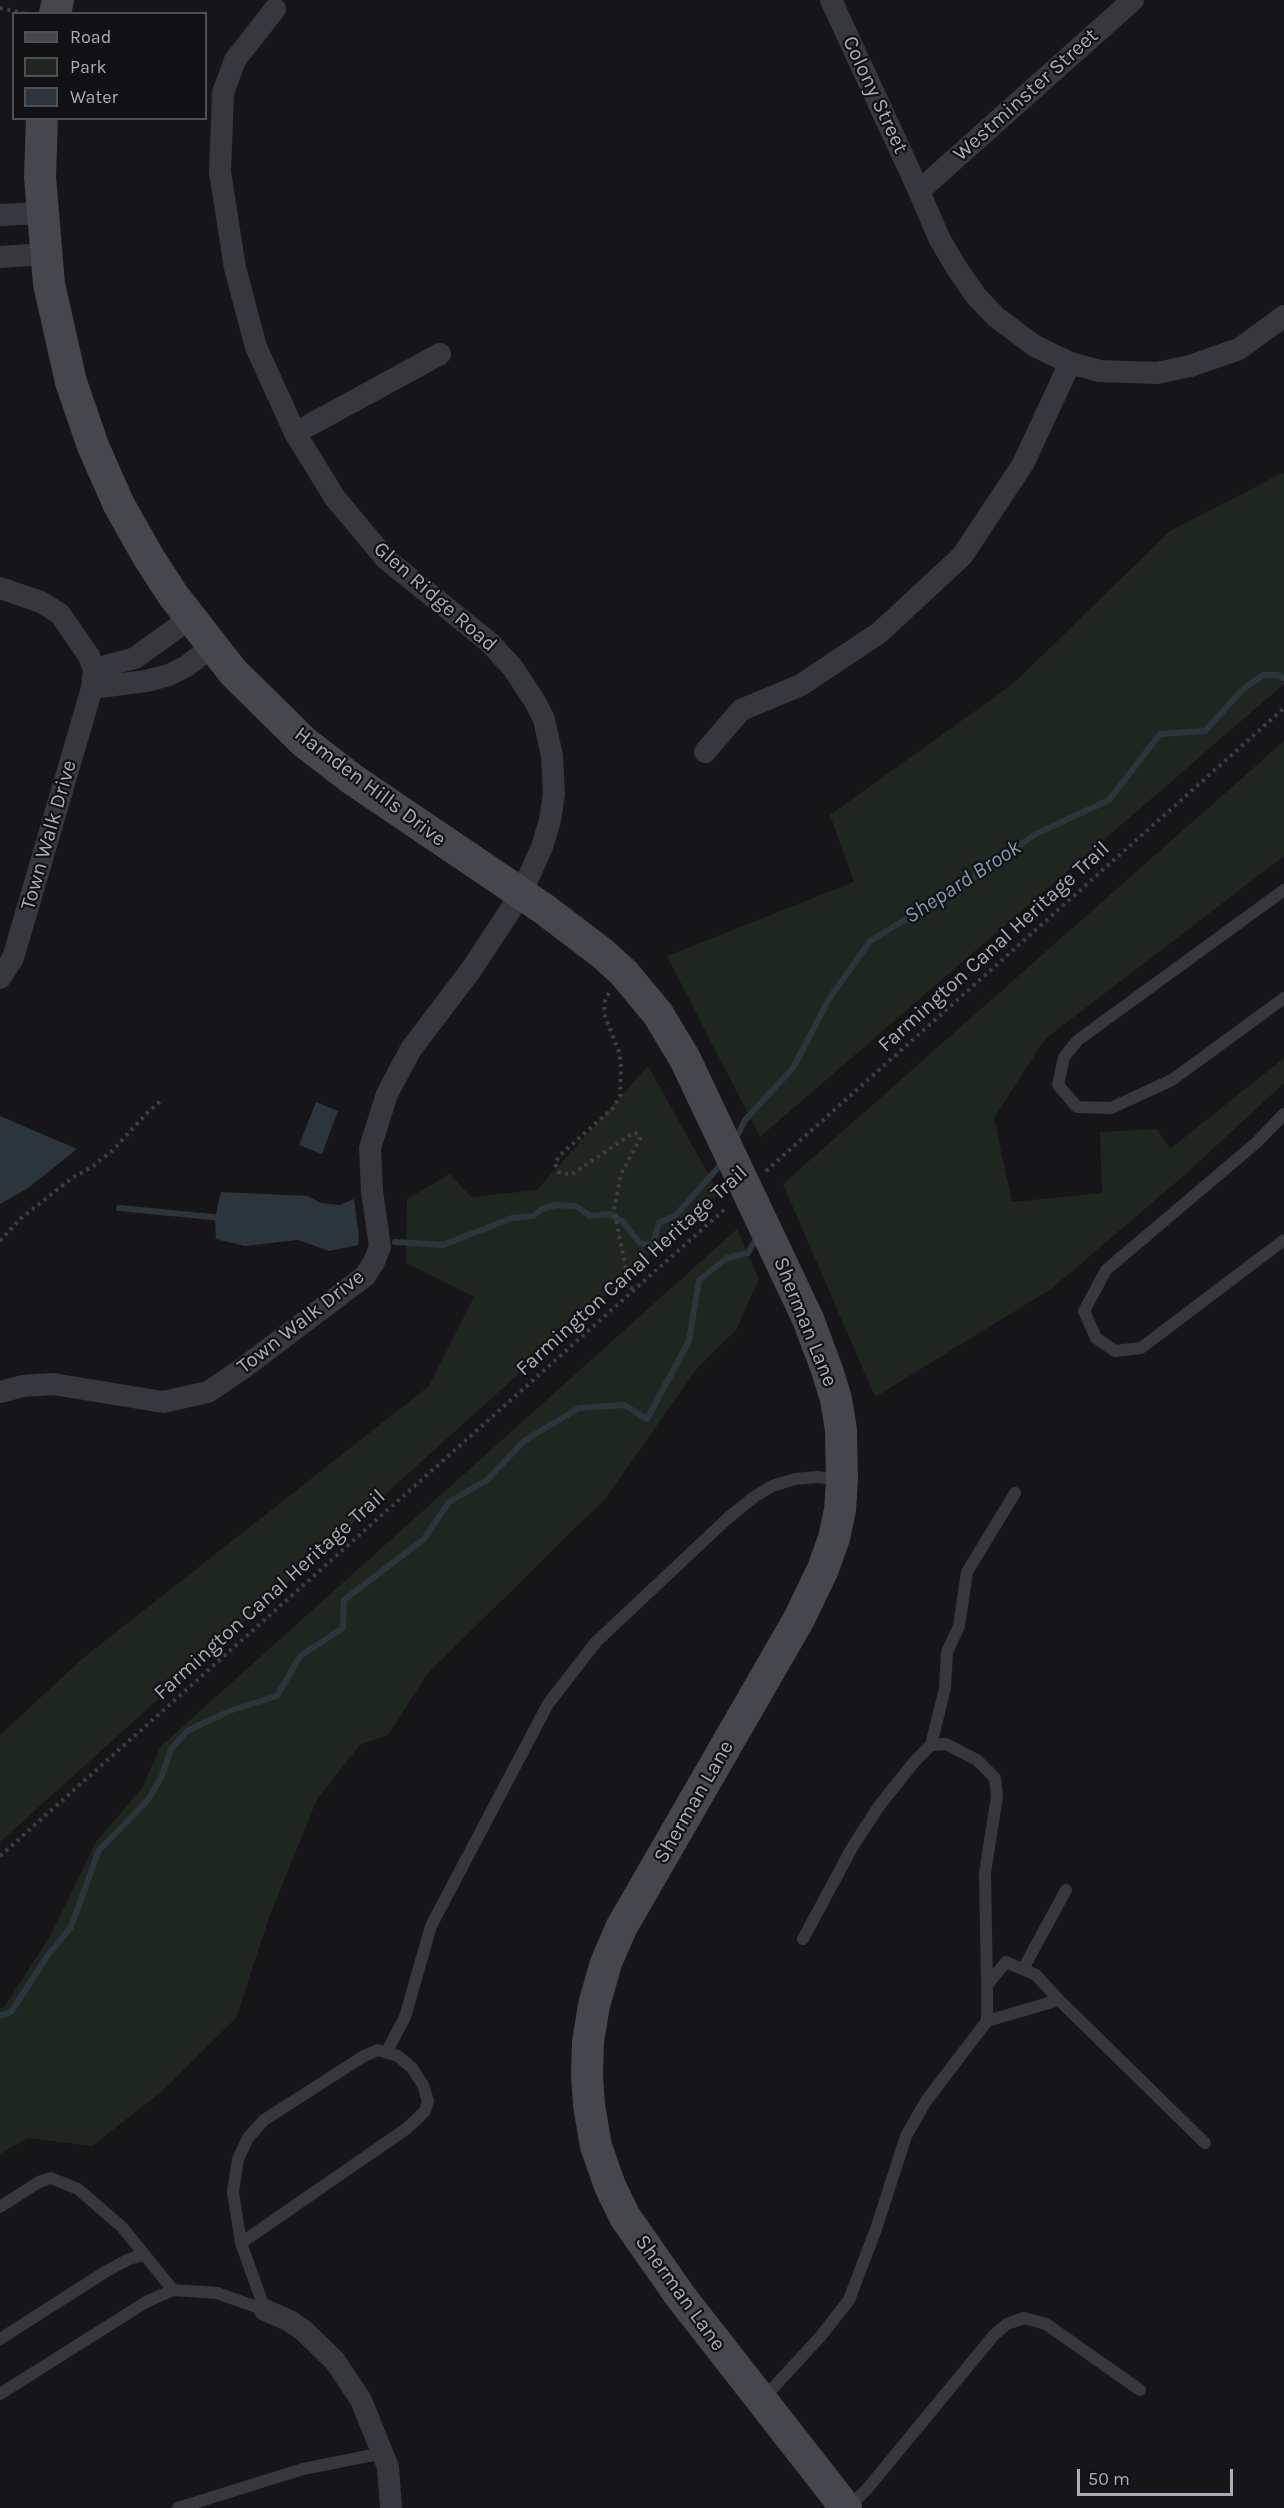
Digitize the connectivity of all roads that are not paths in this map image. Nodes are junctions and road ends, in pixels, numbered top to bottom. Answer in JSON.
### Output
{"nodes":[{"id":1,"x":831,"y":0,"type":"edge"},
{"id":2,"x":1133,"y":0,"type":"edge"},
{"id":3,"x":275,"y":9,"type":"dead end"},
{"id":4,"x":42,"y":120,"type":"edge"},
{"id":5,"x":920,"y":191,"type":"junction"},
{"id":6,"x":42,"y":213,"type":"junction"},
{"id":7,"x":0,"y":215,"type":"edge"},
{"id":8,"x":45,"y":254,"type":"junction"},
{"id":9,"x":0,"y":257,"type":"edge"},
{"id":10,"x":1284,"y":316,"type":"edge"},
{"id":11,"x":440,"y":354,"type":"dead end"},
{"id":12,"x":1070,"y":363,"type":"junction"},
{"id":13,"x":295,"y":433,"type":"junction"},
{"id":14,"x":0,"y":588,"type":"edge"},
{"id":15,"x":189,"y":619,"type":"junction"},
{"id":16,"x":211,"y":647,"type":"junction"},
{"id":17,"x":94,"y":679,"type":"junction"},
{"id":18,"x":705,"y":752,"type":"dead end"},
{"id":19,"x":1284,"y":890,"type":"edge"},
{"id":20,"x":521,"y":894,"type":"junction"},
{"id":21,"x":0,"y":978,"type":"edge"},
{"id":22,"x":1284,"y":998,"type":"edge"},
{"id":23,"x":685,"y":1059,"type":"joint"},
{"id":24,"x":1284,"y":1114,"type":"edge"},
{"id":25,"x":1284,"y":1240,"type":"edge"},
{"id":26,"x":0,"y":1392,"type":"edge"},
{"id":27,"x":842,"y":1480,"type":"junction"},
{"id":28,"x":1015,"y":1493,"type":"dead end"},
{"id":29,"x":931,"y":1745,"type":"junction"},
{"id":30,"x":1066,"y":1890,"type":"dead end"},
{"id":31,"x":803,"y":1939,"type":"dead end"},
{"id":32,"x":1023,"y":1969,"type":"junction"},
{"id":33,"x":987,"y":1985,"type":"junction"},
{"id":34,"x":1059,"y":2000,"type":"junction"},
{"id":35,"x":987,"y":2021,"type":"junction"},
{"id":36,"x":387,"y":2051,"type":"junction"},
{"id":37,"x":1205,"y":2143,"type":"dead end"},
{"id":38,"x":0,"y":2207,"type":"edge"},
{"id":39,"x":241,"y":2243,"type":"junction"},
{"id":40,"x":144,"y":2255,"type":"junction"},
{"id":41,"x":173,"y":2290,"type":"junction"},
{"id":42,"x":265,"y":2310,"type":"junction"},
{"id":43,"x":0,"y":2339,"type":"edge"},
{"id":44,"x":1140,"y":2390,"type":"dead end"},
{"id":45,"x":0,"y":2394,"type":"edge"},
{"id":46,"x":761,"y":2401,"type":"junction"},
{"id":47,"x":383,"y":2453,"type":"junction"},
{"id":48,"x":178,"y":2508,"type":"edge"},
{"id":49,"x":391,"y":2508,"type":"edge"},
{"id":50,"x":847,"y":2508,"type":"edge"}],
"edges":[{"from":1,"to":5,"type":"street","name":"Colony Street"},
{"from":2,"to":5,"type":"street","name":"Westminster Street"},
{"from":3,"to":13,"type":"street","name":"Glen Ridge Road"},
{"from":4,"to":6,"type":"street","name":"Hamden Hills Drive"},
{"from":5,"to":12,"type":"street","name":"Colony Street"},
{"from":6,"to":7,"type":"street"},
{"from":6,"to":8,"type":"street","name":"Hamden Hills Drive"},
{"from":8,"to":9,"type":"street"},
{"from":8,"to":15,"type":"street","name":"Hamden Hills Drive"},
{"from":10,"to":12,"type":"street","name":"Colony Street"},
{"from":11,"to":13,"type":"street"},
{"from":12,"to":18,"type":"street"},
{"from":13,"to":20,"type":"street","name":"Glen Ridge Road"},
{"from":14,"to":17,"type":"street"},
{"from":15,"to":16,"type":"street","name":"Hamden Hills Drive"},
{"from":15,"to":17,"type":"street"},
{"from":16,"to":17,"type":"street"},
{"from":16,"to":20,"type":"street","name":"Hamden Hills Drive"},
{"from":17,"to":21,"type":"street","name":"Town Walk Drive"},
{"from":19,"to":22,"type":"lane"},
{"from":20,"to":23,"type":"street","name":"Hamden Hills Drive"},
{"from":20,"to":26,"type":"street","name":"Town Walk Drive"},
{"from":23,"to":27,"type":"street","name":"Sherman Lane","bridge":true},
{"from":24,"to":25,"type":"lane"},
{"from":27,"to":36,"type":"lane"},
{"from":27,"to":46,"type":"street","name":"Sherman Lane"},
{"from":28,"to":29,"type":"lane"},
{"from":29,"to":31,"type":"lane"},
{"from":29,"to":33,"type":"lane"},
{"from":30,"to":32,"type":"lane"},
{"from":32,"to":33,"type":"lane"},
{"from":32,"to":34,"type":"lane"},
{"from":33,"to":35,"type":"lane"},
{"from":34,"to":35,"type":"lane"},
{"from":34,"to":37,"type":"lane"},
{"from":35,"to":46,"type":"lane"},
{"from":36,"to":39,"type":"lane"},
{"from":36,"to":39,"type":"lane"},
{"from":38,"to":40,"type":"lane"},
{"from":39,"to":42,"type":"lane"},
{"from":40,"to":41,"type":"lane"},
{"from":40,"to":43,"type":"lane"},
{"from":41,"to":42,"type":"lane"},
{"from":41,"to":45,"type":"lane"},
{"from":42,"to":47,"type":"street"},
{"from":44,"to":50,"type":"lane"},
{"from":46,"to":50,"type":"street","name":"Sherman Lane"},
{"from":47,"to":48,"type":"lane"},
{"from":47,"to":49,"type":"street"}]}
